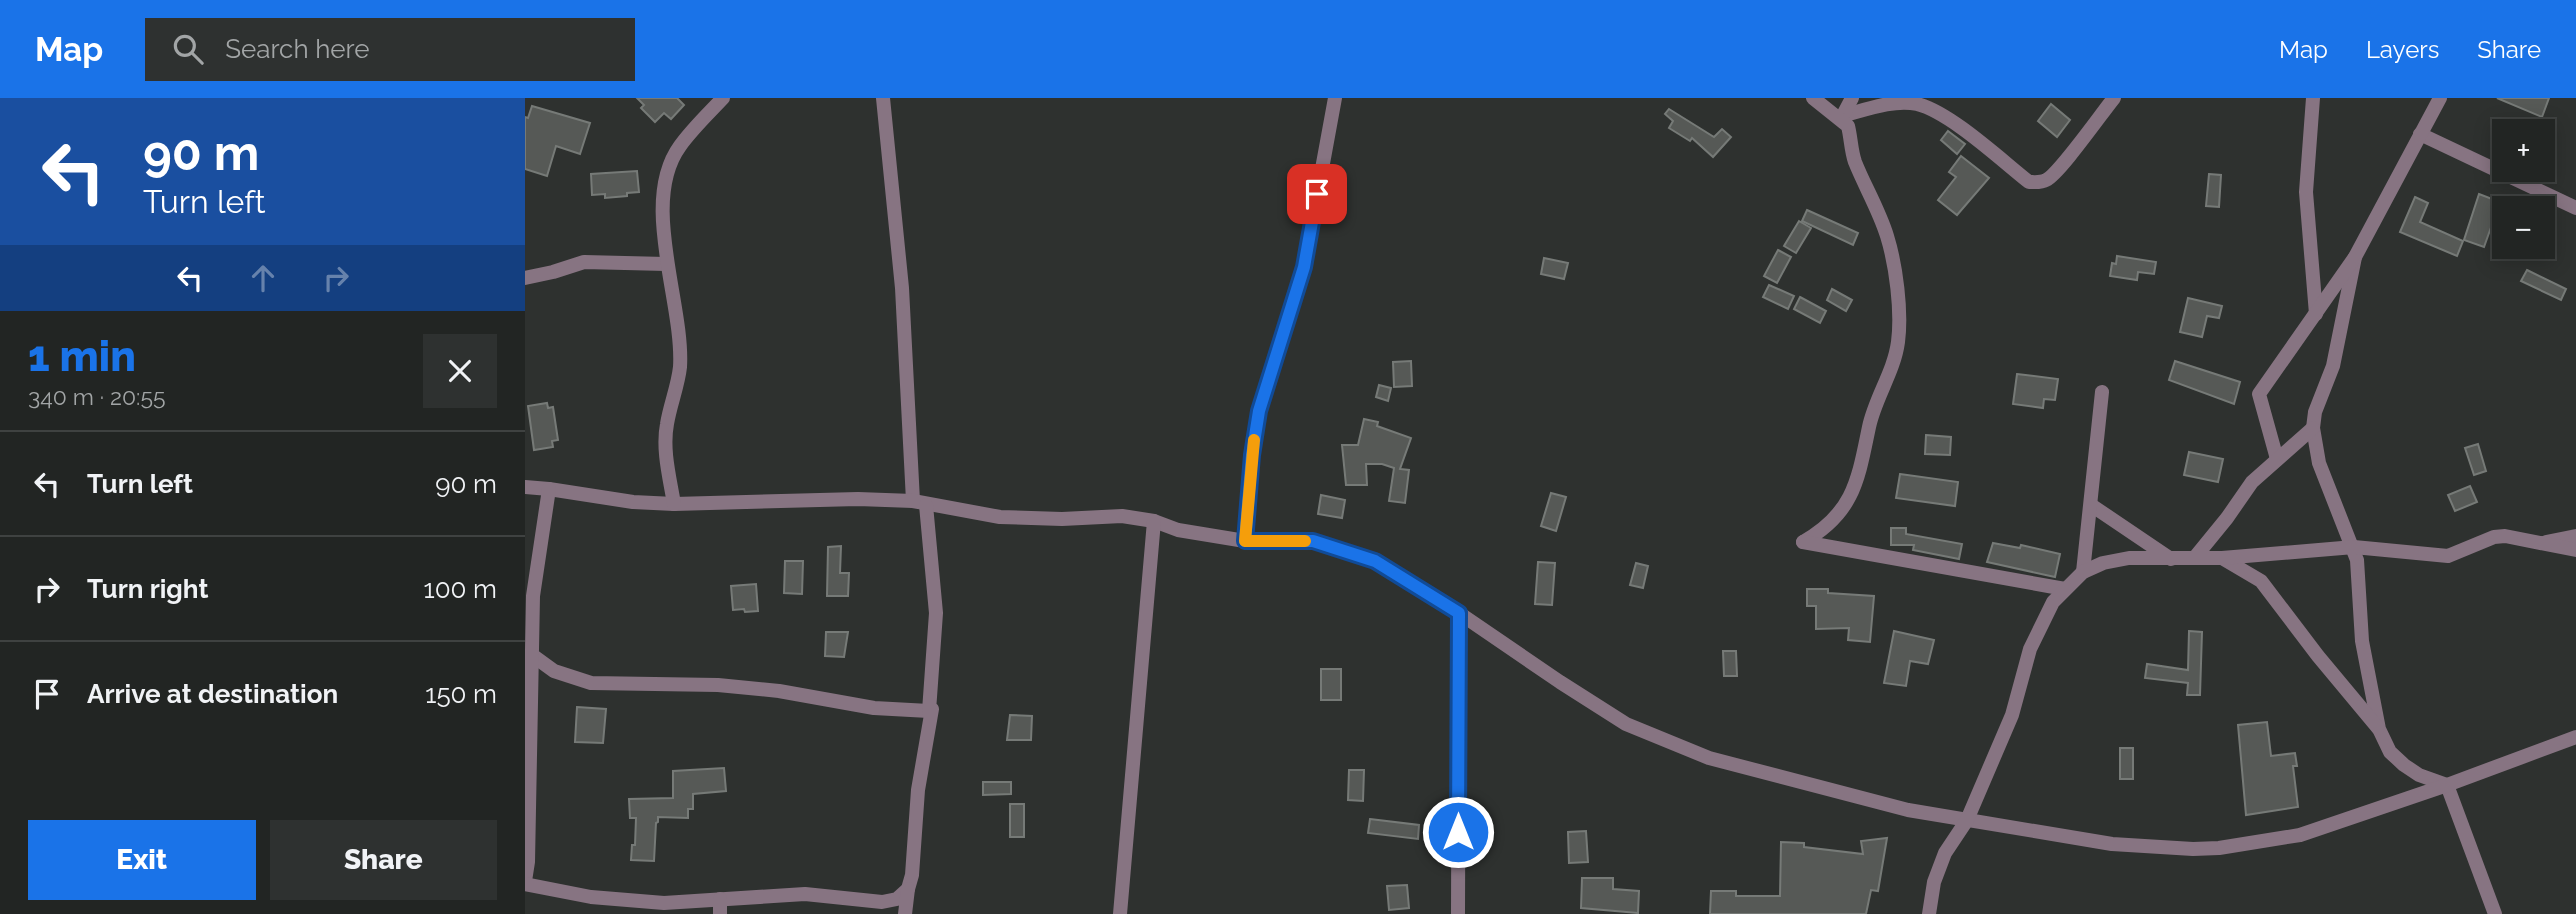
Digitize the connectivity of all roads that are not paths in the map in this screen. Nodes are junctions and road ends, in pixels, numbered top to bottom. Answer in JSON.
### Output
{"nodes":[{"id":1,"x":723,"y":98,"type":"edge"},
{"id":2,"x":883,"y":98,"type":"edge"},
{"id":3,"x":1335,"y":98,"type":"edge"},
{"id":4,"x":1813,"y":98,"type":"edge"},
{"id":5,"x":1852,"y":98,"type":"edge"},
{"id":6,"x":2114,"y":98,"type":"edge"},
{"id":7,"x":2313,"y":98,"type":"edge"},
{"id":8,"x":2440,"y":98,"type":"edge"},
{"id":9,"x":1841,"y":118,"type":"junction"},
{"id":10,"x":2420,"y":134,"type":"junction"},
{"id":11,"x":2576,"y":208,"type":"edge"},
{"id":12,"x":2355,"y":257,"type":"junction"},
{"id":13,"x":666,"y":264,"type":"junction"},
{"id":14,"x":525,"y":278,"type":"edge"},
{"id":15,"x":2316,"y":314,"type":"junction"},
{"id":16,"x":2102,"y":392,"type":"dead end"},
{"id":17,"x":2313,"y":428,"type":"junction"},
{"id":18,"x":2277,"y":459,"type":"junction"},
{"id":19,"x":525,"y":487,"type":"edge"},
{"id":20,"x":548,"y":489,"type":"junction"},
{"id":21,"x":920,"y":503,"type":"junction"},
{"id":22,"x":674,"y":504,"type":"junction"},
{"id":23,"x":2091,"y":505,"type":"junction"},
{"id":24,"x":1154,"y":521,"type":"junction"},
{"id":25,"x":2576,"y":536,"type":"edge"},
{"id":26,"x":1245,"y":541,"type":"junction"},
{"id":27,"x":2538,"y":543,"type":"junction"},
{"id":28,"x":2354,"y":547,"type":"junction"},
{"id":29,"x":2576,"y":550,"type":"edge"},
{"id":30,"x":2196,"y":556,"type":"junction"},
{"id":31,"x":2222,"y":558,"type":"junction"},
{"id":32,"x":2171,"y":559,"type":"junction"},
{"id":33,"x":2083,"y":572,"type":"junction"},
{"id":34,"x":2066,"y":589,"type":"junction"},
{"id":35,"x":1459,"y":613,"type":"junction"},
{"id":36,"x":532,"y":655,"type":"junction"},
{"id":37,"x":929,"y":711,"type":"junction"},
{"id":38,"x":2379,"y":729,"type":"junction"},
{"id":39,"x":2576,"y":737,"type":"edge"},
{"id":40,"x":2447,"y":785,"type":"junction"},
{"id":41,"x":1967,"y":820,"type":"junction"},
{"id":42,"x":525,"y":883,"type":"edge"},
{"id":43,"x":908,"y":889,"type":"junction"},
{"id":44,"x":720,"y":907,"type":"edge"},
{"id":45,"x":905,"y":914,"type":"edge"},
{"id":46,"x":1121,"y":914,"type":"edge"},
{"id":47,"x":1458,"y":914,"type":"edge"},
{"id":48,"x":1929,"y":914,"type":"edge"},
{"id":49,"x":2495,"y":914,"type":"edge"}],
"edges":[{"from":1,"to":13,"type":"street"},
{"from":2,"to":21,"type":"street"},
{"from":3,"to":26,"type":"street"},
{"from":4,"to":9,"type":"street"},
{"from":5,"to":9,"type":"street"},
{"from":6,"to":9,"type":"street"},
{"from":7,"to":15,"type":"street"},
{"from":8,"to":10,"type":"street"},
{"from":9,"to":34,"type":"street"},
{"from":10,"to":11,"type":"street"},
{"from":10,"to":12,"type":"street"},
{"from":12,"to":15,"type":"street"},
{"from":12,"to":17,"type":"street"},
{"from":13,"to":14,"type":"street"},
{"from":13,"to":22,"type":"street"},
{"from":15,"to":18,"type":"street"},
{"from":16,"to":23,"type":"street"},
{"from":17,"to":18,"type":"street"},
{"from":17,"to":28,"type":"street"},
{"from":18,"to":30,"type":"street"},
{"from":19,"to":20,"type":"street"},
{"from":20,"to":22,"type":"street"},
{"from":20,"to":36,"type":"street"},
{"from":21,"to":22,"type":"street"},
{"from":21,"to":24,"type":"street"},
{"from":21,"to":37,"type":"street"},
{"from":23,"to":32,"type":"street"},
{"from":23,"to":33,"type":"street"},
{"from":24,"to":26,"type":"street"},
{"from":24,"to":46,"type":"street"},
{"from":25,"to":27,"type":"street"},
{"from":26,"to":35,"type":"street"},
{"from":27,"to":28,"type":"street"},
{"from":27,"to":29,"type":"street"},
{"from":28,"to":31,"type":"street"},
{"from":28,"to":38,"type":"street"},
{"from":30,"to":31,"type":"street"},
{"from":30,"to":32,"type":"street"},
{"from":31,"to":38,"type":"street"},
{"from":32,"to":33,"type":"street"},
{"from":33,"to":34,"type":"street"},
{"from":34,"to":41,"type":"street"},
{"from":35,"to":41,"type":"street"},
{"from":35,"to":47,"type":"street"},
{"from":36,"to":37,"type":"street"},
{"from":36,"to":42,"type":"street"},
{"from":37,"to":43,"type":"street"},
{"from":38,"to":40,"type":"street"},
{"from":39,"to":40,"type":"street"},
{"from":40,"to":41,"type":"street"},
{"from":40,"to":49,"type":"street"},
{"from":41,"to":48,"type":"street"},
{"from":42,"to":44,"type":"street"},
{"from":43,"to":44,"type":"street"},
{"from":43,"to":45,"type":"street"}]}
